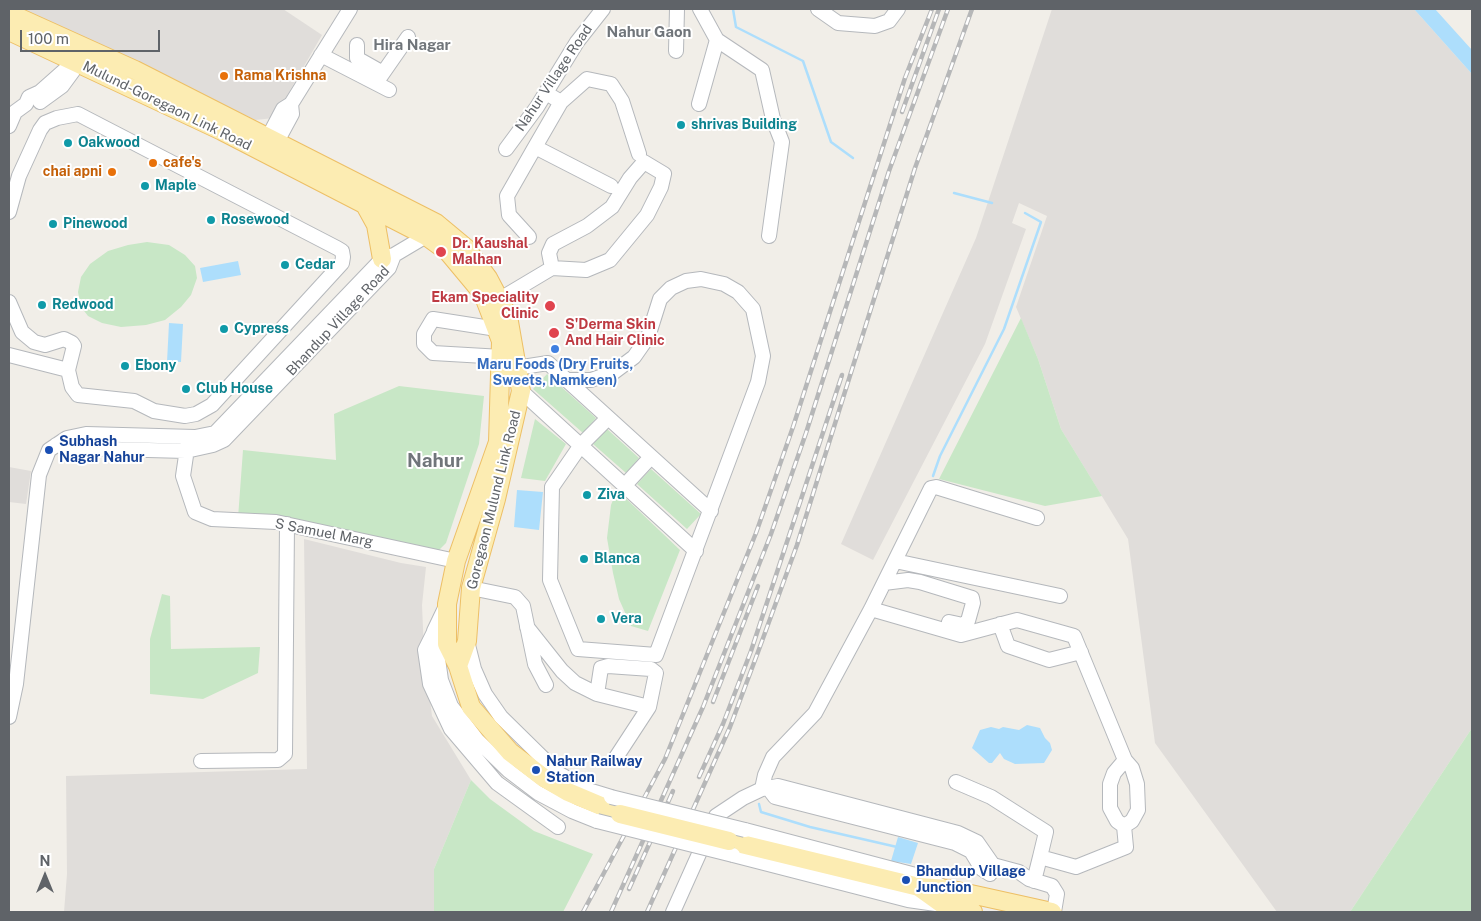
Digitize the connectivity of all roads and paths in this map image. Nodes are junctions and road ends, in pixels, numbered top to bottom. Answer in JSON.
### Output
{"nodes":[{"id":1,"x":350,"y":9,"type":"edge"},
{"id":2,"x":603,"y":9,"type":"edge"},
{"id":3,"x":677,"y":9,"type":"edge"},
{"id":4,"x":700,"y":9,"type":"edge"},
{"id":5,"x":818,"y":9,"type":"edge"},
{"id":6,"x":898,"y":9,"type":"edge"},
{"id":7,"x":9,"y":13,"type":"edge"},
{"id":8,"x":9,"y":31,"type":"edge"},
{"id":9,"x":408,"y":37,"type":"dead end"},
{"id":10,"x":717,"y":40,"type":"junction"},
{"id":11,"x":357,"y":45,"type":"dead end"},
{"id":12,"x":676,"y":51,"type":"dead end"},
{"id":13,"x":322,"y":55,"type":"junction"},
{"id":14,"x":77,"y":62,"type":"junction"},
{"id":15,"x":356,"y":66,"type":"junction"},
{"id":16,"x":379,"y":78,"type":"junction"},
{"id":17,"x":389,"y":90,"type":"dead end"},
{"id":18,"x":546,"y":94,"type":"junction"},
{"id":19,"x":561,"y":102,"type":"junction"},
{"id":20,"x":699,"y":104,"type":"dead end"},
{"id":21,"x":9,"y":126,"type":"edge"},
{"id":22,"x":535,"y":146,"type":"junction"},
{"id":23,"x":269,"y":147,"type":"junction"},
{"id":24,"x":506,"y":149,"type":"dead end"},
{"id":25,"x":639,"y":154,"type":"dead end"},
{"id":26,"x":611,"y":186,"type":"dead end"},
{"id":27,"x":365,"y":205,"type":"junction"},
{"id":28,"x":9,"y":212,"type":"edge"},
{"id":29,"x":431,"y":229,"type":"junction"},
{"id":30,"x":769,"y":236,"type":"dead end"},
{"id":31,"x":529,"y":237,"type":"dead end"},
{"id":32,"x":388,"y":257,"type":"junction"},
{"id":33,"x":552,"y":268,"type":"junction"},
{"id":34,"x":500,"y":299,"type":"junction"},
{"id":35,"x":9,"y":302,"type":"edge"},
{"id":36,"x":497,"y":329,"type":"junction"},
{"id":37,"x":9,"y":355,"type":"edge"},
{"id":38,"x":509,"y":363,"type":"junction"},
{"id":39,"x":68,"y":370,"type":"junction"},
{"id":40,"x":566,"y":380,"type":"junction"},
{"id":41,"x":521,"y":391,"type":"junction"},
{"id":42,"x":160,"y":417,"type":"dead end"},
{"id":43,"x":608,"y":418,"type":"junction"},
{"id":44,"x":230,"y":425,"type":"junction"},
{"id":45,"x":159,"y":435,"type":"junction"},
{"id":46,"x":190,"y":437,"type":"junction"},
{"id":47,"x":56,"y":445,"type":"junction"},
{"id":48,"x":581,"y":445,"type":"junction"},
{"id":49,"x":157,"y":451,"type":"junction"},
{"id":50,"x":186,"y":451,"type":"junction"},
{"id":51,"x":651,"y":457,"type":"junction"},
{"id":52,"x":625,"y":486,"type":"junction"},
{"id":53,"x":711,"y":512,"type":"junction"},
{"id":54,"x":1037,"y":518,"type":"dead end"},
{"id":55,"x":287,"y":524,"type":"junction"},
{"id":56,"x":696,"y":551,"type":"junction"},
{"id":57,"x":456,"y":561,"type":"junction"},
{"id":58,"x":895,"y":561,"type":"junction"},
{"id":59,"x":888,"y":582,"type":"junction"},
{"id":60,"x":471,"y":588,"type":"junction"},
{"id":61,"x":1060,"y":596,"type":"dead end"},
{"id":62,"x":447,"y":604,"type":"junction"},
{"id":63,"x":876,"y":604,"type":"junction"},
{"id":64,"x":1000,"y":624,"type":"junction"},
{"id":65,"x":527,"y":627,"type":"junction"},
{"id":66,"x":434,"y":631,"type":"junction"},
{"id":67,"x":467,"y":642,"type":"junction"},
{"id":68,"x":1081,"y":652,"type":"junction"},
{"id":69,"x":458,"y":666,"type":"junction"},
{"id":70,"x":546,"y":686,"type":"dead end"},
{"id":71,"x":596,"y":694,"type":"junction"},
{"id":72,"x":649,"y":707,"type":"junction"},
{"id":73,"x":9,"y":718,"type":"edge"},
{"id":74,"x":615,"y":759,"type":"dead end"},
{"id":75,"x":1125,"y":760,"type":"junction"},
{"id":76,"x":201,"y":761,"type":"dead end"},
{"id":77,"x":956,"y":782,"type":"dead end"},
{"id":78,"x":766,"y":789,"type":"junction"},
{"id":79,"x":1124,"y":826,"type":"junction"},
{"id":80,"x":558,"y":827,"type":"dead end"},
{"id":81,"x":731,"y":848,"type":"junction"},
{"id":82,"x":1040,"y":859,"type":"junction"},
{"id":83,"x":883,"y":879,"type":"junction"},
{"id":84,"x":1034,"y":881,"type":"junction"},
{"id":85,"x":947,"y":899,"type":"edge"},
{"id":86,"x":673,"y":912,"type":"edge"},
{"id":87,"x":973,"y":912,"type":"edge"},
{"id":88,"x":1053,"y":912,"type":"edge"}],
"edges":[{"from":1,"to":13,"type":"street"},
{"from":2,"to":18,"type":"street","name":"Nahur Village Road"},
{"from":3,"to":12,"type":"street"},
{"from":4,"to":10,"type":"street"},
{"from":5,"to":6,"type":"street"},
{"from":7,"to":23,"type":"main road","name":"Mulund-Goregaon Link Road"},
{"from":8,"to":14,"type":"main road","name":"Mulund-Goregaon Link Road"},
{"from":9,"to":16,"type":"street"},
{"from":10,"to":20,"type":"street"},
{"from":10,"to":30,"type":"street"},
{"from":11,"to":15,"type":"street"},
{"from":13,"to":15,"type":"street"},
{"from":13,"to":23,"type":"street"},
{"from":14,"to":21,"type":"street"},
{"from":14,"to":23,"type":"main road","name":"Mulund-Goregaon Link Road"},
{"from":15,"to":16,"type":"street"},
{"from":16,"to":17,"type":"street"},
{"from":18,"to":19,"type":"street"},
{"from":18,"to":24,"type":"street","name":"Nahur Village Road"},
{"from":19,"to":22,"type":"street"},
{"from":19,"to":25,"type":"street"},
{"from":22,"to":26,"type":"street"},
{"from":22,"to":31,"type":"street"},
{"from":23,"to":27,"type":"main road","name":"Goregaon Mulund Link Road"},
{"from":23,"to":29,"type":"main road","name":"Goregaon Mulund Link Road"},
{"from":27,"to":29,"type":"main road","name":"Goregaon Mulund Link Road"},
{"from":27,"to":32,"type":"main road"},
{"from":28,"to":39,"type":"street"},
{"from":29,"to":32,"type":"street","name":"Bhandup Village Road"},
{"from":29,"to":34,"type":"main road","name":"Goregaon Mulund Link Road"},
{"from":29,"to":36,"type":"main road","name":"Goregaon Mulund Link Road"},
{"from":32,"to":44,"type":"street","name":"Bhandup Village Road"},
{"from":33,"to":33,"type":"street"},
{"from":33,"to":34,"type":"street"},
{"from":34,"to":38,"type":"main road","name":"Goregaon Mulund Link Road"},
{"from":35,"to":39,"type":"street"},
{"from":36,"to":38,"type":"main road","name":"Goregaon Mulund Link Road"},
{"from":36,"to":38,"type":"street"},
{"from":37,"to":39,"type":"street"},
{"from":38,"to":40,"type":"street"},
{"from":38,"to":41,"type":"main road","name":"Goregaon Mulund Link Road"},
{"from":38,"to":57,"type":"main road","name":"Goregaon Mulund Link Road"},
{"from":40,"to":43,"type":"street"},
{"from":40,"to":53,"type":"street"},
{"from":41,"to":48,"type":"street"},
{"from":41,"to":60,"type":"main road","name":"Goregaon Mulund Link Road"},
{"from":42,"to":45,"type":"street"},
{"from":43,"to":48,"type":"street"},
{"from":43,"to":51,"type":"street"},
{"from":44,"to":46,"type":"street"},
{"from":44,"to":50,"type":"street"},
{"from":45,"to":46,"type":"street"},
{"from":45,"to":47,"type":"street"},
{"from":45,"to":49,"type":"street"},
{"from":46,"to":50,"type":"street","name":"S Samuel Marg"},
{"from":47,"to":49,"type":"street"},
{"from":47,"to":73,"type":"street"},
{"from":48,"to":52,"type":"street"},
{"from":48,"to":56,"type":"street"},
{"from":49,"to":50,"type":"street"},
{"from":50,"to":55,"type":"street","name":"S Samuel Marg"},
{"from":51,"to":52,"type":"street"},
{"from":51,"to":53,"type":"street"},
{"from":52,"to":56,"type":"street"},
{"from":53,"to":56,"type":"street"},
{"from":54,"to":58,"type":"street"},
{"from":55,"to":57,"type":"street","name":"S Samuel Marg"},
{"from":55,"to":76,"type":"street"},
{"from":57,"to":62,"type":"main road","name":"Goregaon Mulund Link Road"},
{"from":58,"to":59,"type":"street"},
{"from":58,"to":61,"type":"street"},
{"from":59,"to":63,"type":"street"},
{"from":59,"to":63,"type":"street"},
{"from":60,"to":65,"type":"street"},
{"from":60,"to":67,"type":"main road","name":"Goregaon Mulund Link Road"},
{"from":62,"to":66,"type":"street"},
{"from":62,"to":69,"type":"main road","name":"Goregaon Mulund Link Road"},
{"from":63,"to":64,"type":"street"},
{"from":63,"to":78,"type":"street"},
{"from":64,"to":68,"type":"street"},
{"from":64,"to":68,"type":"street"},
{"from":65,"to":70,"type":"street"},
{"from":65,"to":71,"type":"street"},
{"from":66,"to":80,"type":"street"},
{"from":66,"to":81,"type":"street","bridge":true},
{"from":67,"to":69,"type":"main road","name":"Goregaon Mulund Link Road"},
{"from":67,"to":83,"type":"street","bridge":true},
{"from":68,"to":75,"type":"street"},
{"from":69,"to":81,"type":"main road","bridge":true},
{"from":71,"to":72,"type":"street"},
{"from":71,"to":72,"type":"street"},
{"from":72,"to":74,"type":"street"},
{"from":75,"to":79,"type":"street"},
{"from":75,"to":79,"type":"street"},
{"from":77,"to":82,"type":"street"},
{"from":78,"to":84,"type":"street"},
{"from":78,"to":86,"type":"street"},
{"from":79,"to":82,"type":"street"},
{"from":81,"to":83,"type":"main road"},
{"from":82,"to":84,"type":"street"},
{"from":83,"to":85,"type":"main road"},
{"from":84,"to":88,"type":"street"},
{"from":85,"to":87,"type":"main road"},
{"from":85,"to":88,"type":"main road"}]}
